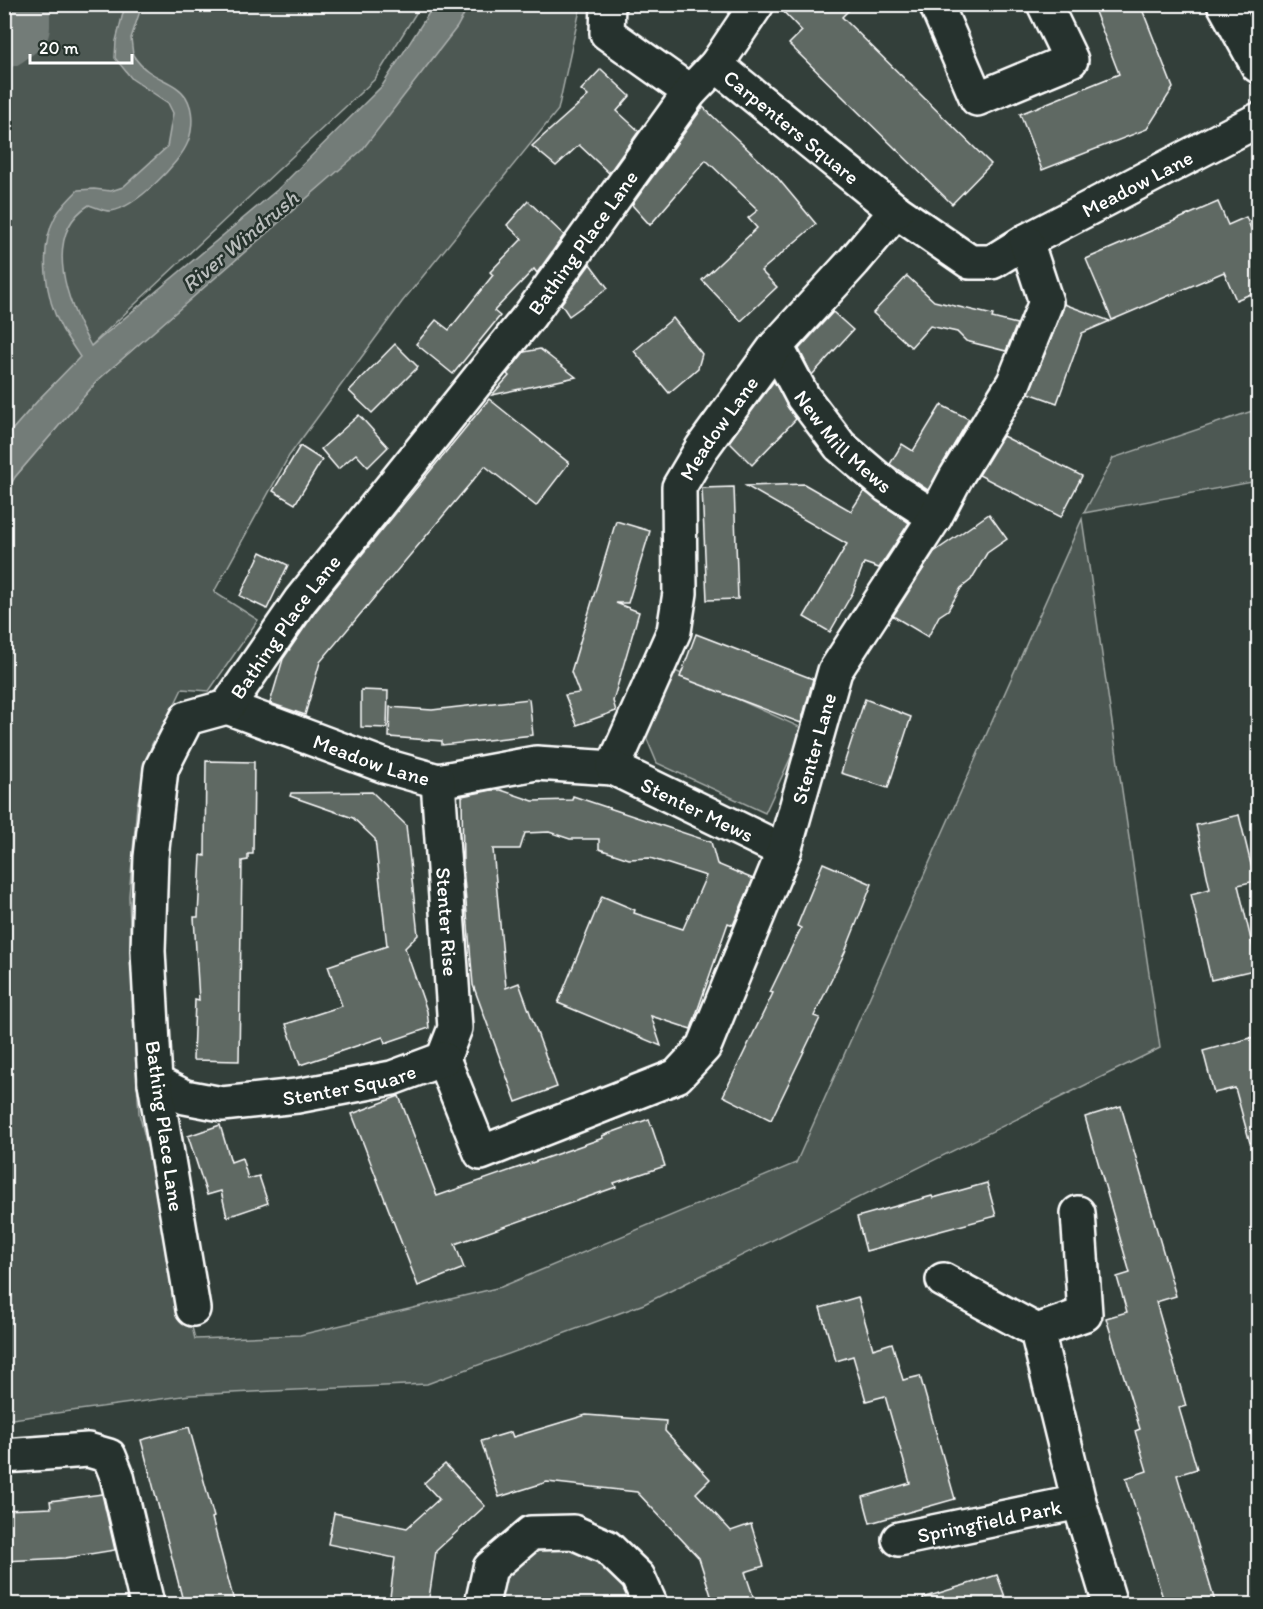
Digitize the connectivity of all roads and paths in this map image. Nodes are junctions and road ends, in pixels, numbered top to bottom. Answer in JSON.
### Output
{"nodes":[{"id":1,"x":608,"y":4,"type":"edge"},
{"id":2,"x":757,"y":4,"type":"edge"},
{"id":3,"x":936,"y":4,"type":"edge"},
{"id":4,"x":1044,"y":4,"type":"edge"},
{"id":5,"x":1224,"y":4,"type":"edge"},
{"id":6,"x":716,"y":65,"type":"junction"},
{"id":7,"x":1258,"y":66,"type":"edge"},
{"id":8,"x":690,"y":92,"type":"junction"},
{"id":9,"x":1258,"y":120,"type":"edge"},
{"id":10,"x":896,"y":211,"type":"junction"},
{"id":11,"x":1026,"y":241,"type":"junction"},
{"id":12,"x":776,"y":346,"type":"junction"},
{"id":13,"x":935,"y":517,"type":"junction"},
{"id":14,"x":227,"y":707,"type":"junction"},
{"id":15,"x":613,"y":768,"type":"junction"},
{"id":16,"x":438,"y":781,"type":"junction"},
{"id":17,"x":784,"y":851,"type":"junction"},
{"id":18,"x":443,"y":1059,"type":"junction"},
{"id":19,"x":155,"y":1082,"type":"junction"},
{"id":20,"x":481,"y":1153,"type":"joint"},
{"id":21,"x":1077,"y":1213,"type":"dead end"},
{"id":22,"x":943,"y":1280,"type":"dead end"},
{"id":23,"x":193,"y":1309,"type":"dead end"},
{"id":24,"x":1038,"y":1331,"type":"junction"},
{"id":25,"x":4,"y":1456,"type":"edge"},
{"id":26,"x":1079,"y":1502,"type":"junction"},
{"id":27,"x":899,"y":1539,"type":"dead end"},
{"id":28,"x":147,"y":1605,"type":"edge"},
{"id":29,"x":482,"y":1605,"type":"edge"},
{"id":30,"x":650,"y":1605,"type":"edge"},
{"id":31,"x":1110,"y":1605,"type":"edge"}],
"edges":[{"from":1,"to":8,"type":"street"},
{"from":2,"to":6,"type":"street"},
{"from":3,"to":4,"type":"street"},
{"from":5,"to":7,"type":"street"},
{"from":6,"to":8,"type":"street","name":"Carpenters Square"},
{"from":6,"to":10,"type":"street","name":"Carpenters Square"},
{"from":8,"to":14,"type":"street","name":"Bathing Place Lane"},
{"from":9,"to":11,"type":"street","name":"Meadow Lane"},
{"from":10,"to":11,"type":"street","name":"Meadow Lane"},
{"from":10,"to":12,"type":"street","name":"Meadow Lane"},
{"from":11,"to":13,"type":"street","name":"Stenter Lane"},
{"from":12,"to":13,"type":"street","name":"New Mill Mews"},
{"from":12,"to":15,"type":"street","name":"Meadow Lane"},
{"from":13,"to":17,"type":"street","name":"Stenter Lane"},
{"from":14,"to":16,"type":"street","name":"Meadow Lane"},
{"from":14,"to":19,"type":"street","name":"Bathing Place Lane"},
{"from":15,"to":16,"type":"street","name":"Meadow Lane"},
{"from":15,"to":17,"type":"street","name":"Stenter Mews"},
{"from":16,"to":18,"type":"street","name":"Stenter Rise"},
{"from":17,"to":20,"type":"street","name":"Stenter Lane"},
{"from":18,"to":19,"type":"street","name":"Stenter Square"},
{"from":18,"to":20,"type":"street","name":"Stenter Square"},
{"from":19,"to":23,"type":"street","name":"Bathing Place Lane"},
{"from":21,"to":24,"type":"street"},
{"from":22,"to":24,"type":"street"},
{"from":24,"to":26,"type":"street","name":"Springfield Park"},
{"from":25,"to":28,"type":"street"},
{"from":26,"to":27,"type":"street","name":"Springfield Park"},
{"from":26,"to":31,"type":"street","name":"Springfield Park"},
{"from":29,"to":30,"type":"street"}]}
